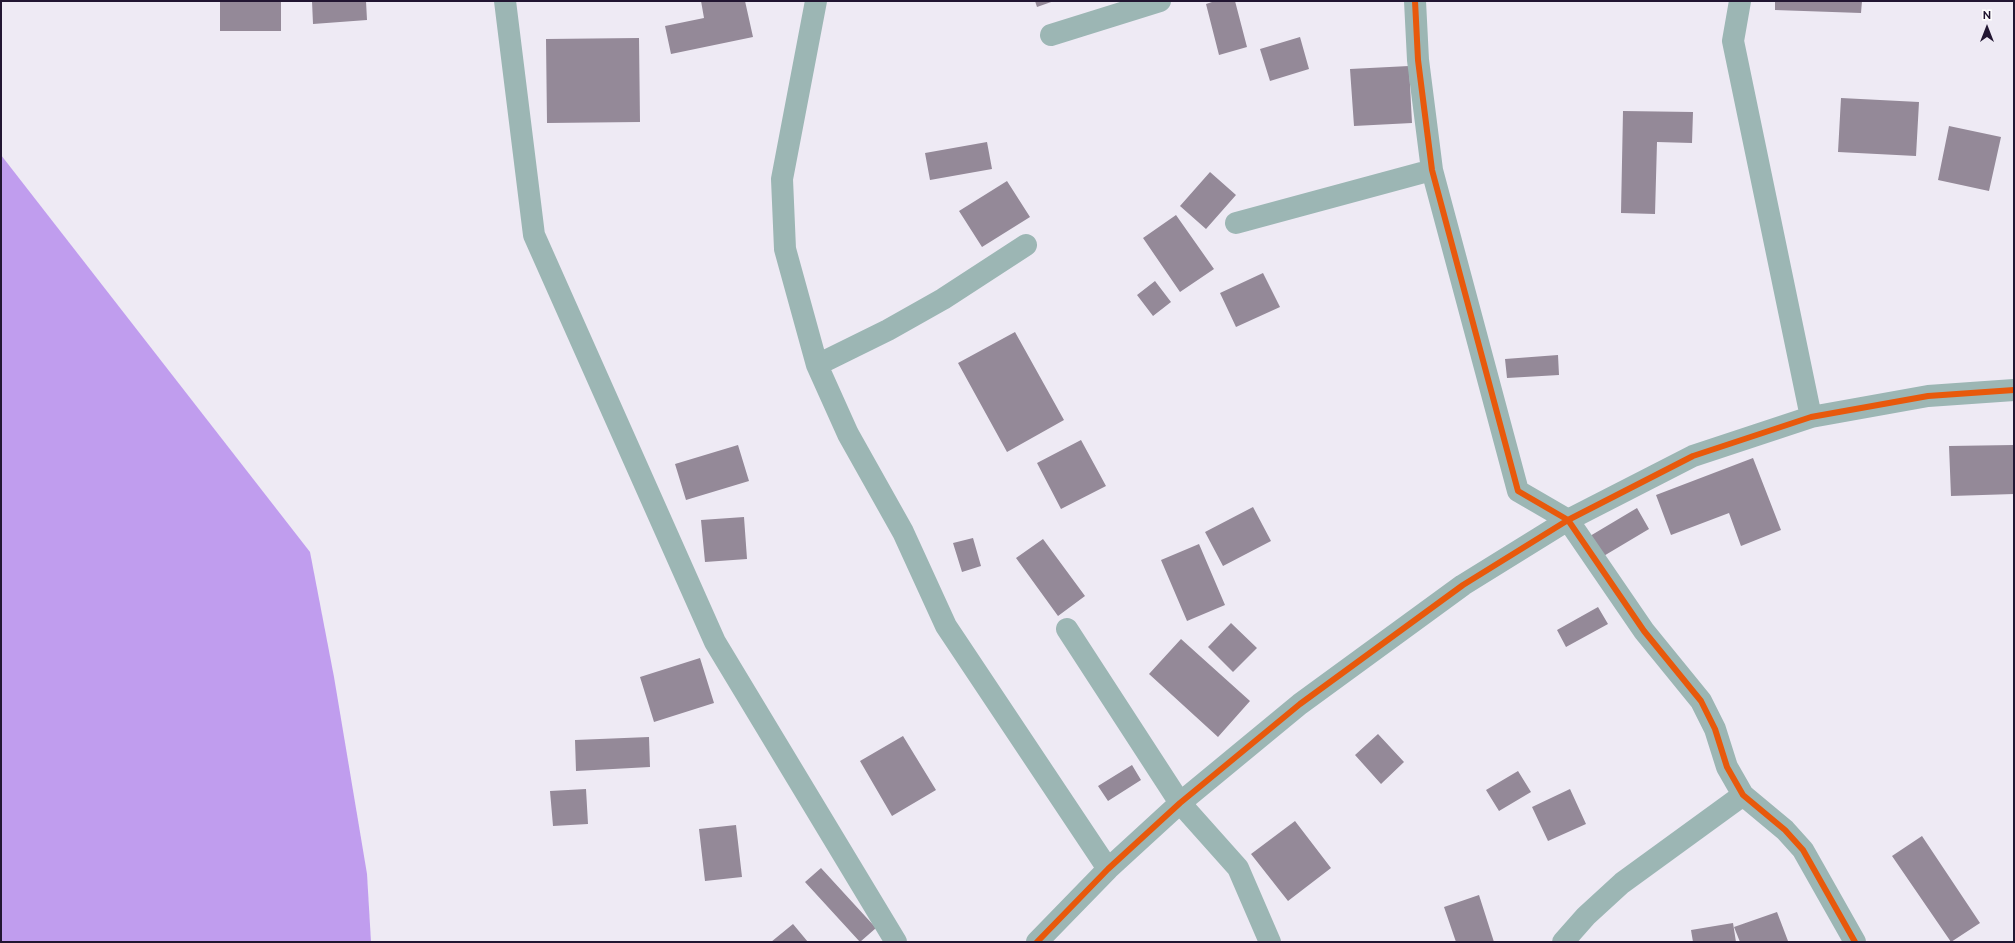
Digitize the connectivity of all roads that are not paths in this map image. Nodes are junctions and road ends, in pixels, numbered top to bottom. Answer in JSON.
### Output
{"nodes":[{"id":1,"x":505,"y":1,"type":"edge"},
{"id":2,"x":816,"y":1,"type":"edge"},
{"id":3,"x":1160,"y":1,"type":"edge"},
{"id":4,"x":1415,"y":1,"type":"edge"},
{"id":5,"x":1740,"y":1,"type":"edge"},
{"id":6,"x":1051,"y":35,"type":"dead end"},
{"id":7,"x":1432,"y":170,"type":"junction"},
{"id":8,"x":1236,"y":223,"type":"dead end"},
{"id":9,"x":1026,"y":245,"type":"dead end"},
{"id":10,"x":817,"y":366,"type":"junction"},
{"id":11,"x":2014,"y":390,"type":"edge"},
{"id":12,"x":1811,"y":417,"type":"junction"},
{"id":13,"x":1568,"y":520,"type":"junction"},
{"id":14,"x":1068,"y":629,"type":"dead end"},
{"id":15,"x":1743,"y":795,"type":"junction"},
{"id":16,"x":1180,"y":803,"type":"junction"},
{"id":17,"x":1108,"y":869,"type":"junction"},
{"id":18,"x":896,"y":942,"type":"edge"},
{"id":19,"x":1037,"y":942,"type":"edge"},
{"id":20,"x":1270,"y":942,"type":"edge"},
{"id":21,"x":1563,"y":942,"type":"edge"},
{"id":22,"x":1855,"y":942,"type":"edge"}],
"edges":[{"from":1,"to":18,"type":"street"},
{"from":2,"to":10,"type":"street"},
{"from":3,"to":6,"type":"street"},
{"from":4,"to":7,"type":"street"},
{"from":5,"to":12,"type":"street"},
{"from":7,"to":8,"type":"street"},
{"from":7,"to":13,"type":"street"},
{"from":9,"to":10,"type":"street"},
{"from":10,"to":17,"type":"street"},
{"from":11,"to":12,"type":"street"},
{"from":12,"to":13,"type":"street"},
{"from":13,"to":15,"type":"street"},
{"from":13,"to":16,"type":"street"},
{"from":14,"to":16,"type":"street"},
{"from":15,"to":21,"type":"street"},
{"from":15,"to":22,"type":"street"},
{"from":16,"to":17,"type":"street"},
{"from":16,"to":20,"type":"street"},
{"from":17,"to":19,"type":"street"}]}
